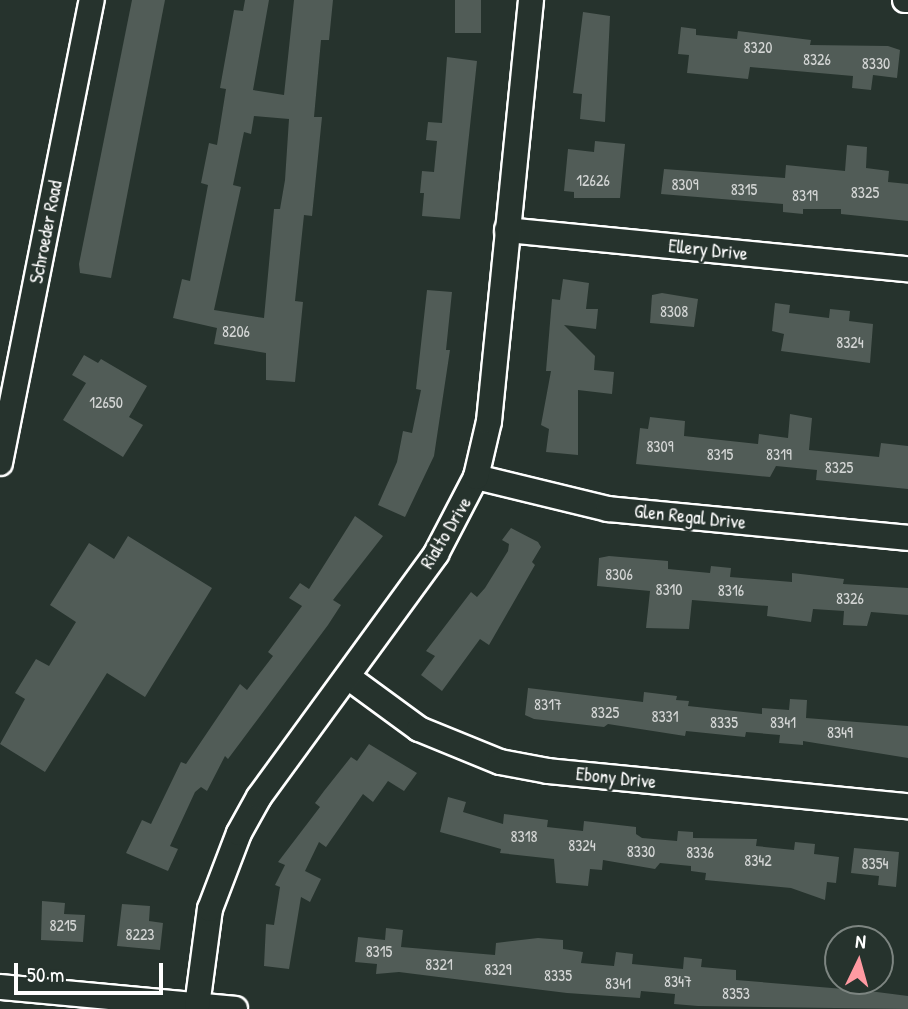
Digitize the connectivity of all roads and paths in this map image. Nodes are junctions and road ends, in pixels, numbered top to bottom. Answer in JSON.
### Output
{"nodes":[{"id":1,"x":92,"y":0,"type":"edge"},
{"id":2,"x":531,"y":0,"type":"edge"},
{"id":3,"x":507,"y":230,"type":"junction"},
{"id":4,"x":908,"y":269,"type":"edge"},
{"id":5,"x":0,"y":464,"type":"edge"},
{"id":6,"x":476,"y":477,"type":"junction"},
{"id":7,"x":908,"y":538,"type":"edge"},
{"id":8,"x":348,"y":677,"type":"junction"},
{"id":9,"x":908,"y":806,"type":"edge"},
{"id":10,"x":0,"y":987,"type":"edge"},
{"id":11,"x":197,"y":1006,"type":"junction"},
{"id":12,"x":235,"y":1009,"type":"edge"}],
"edges":[{"from":1,"to":5,"type":"street","name":"Schroeder Road"},
{"from":2,"to":3,"type":"street","name":"Rialto Drive"},
{"from":3,"to":4,"type":"street","name":"Ellery Drive"},
{"from":3,"to":6,"type":"street","name":"Rialto Drive"},
{"from":6,"to":7,"type":"street","name":"Glen Regal Drive"},
{"from":6,"to":8,"type":"street","name":"Rialto Drive"},
{"from":8,"to":9,"type":"street","name":"Ebony Drive"},
{"from":8,"to":11,"type":"street","name":"Rialto Drive"},
{"from":10,"to":11,"type":"street"},
{"from":11,"to":12,"type":"street"}]}
